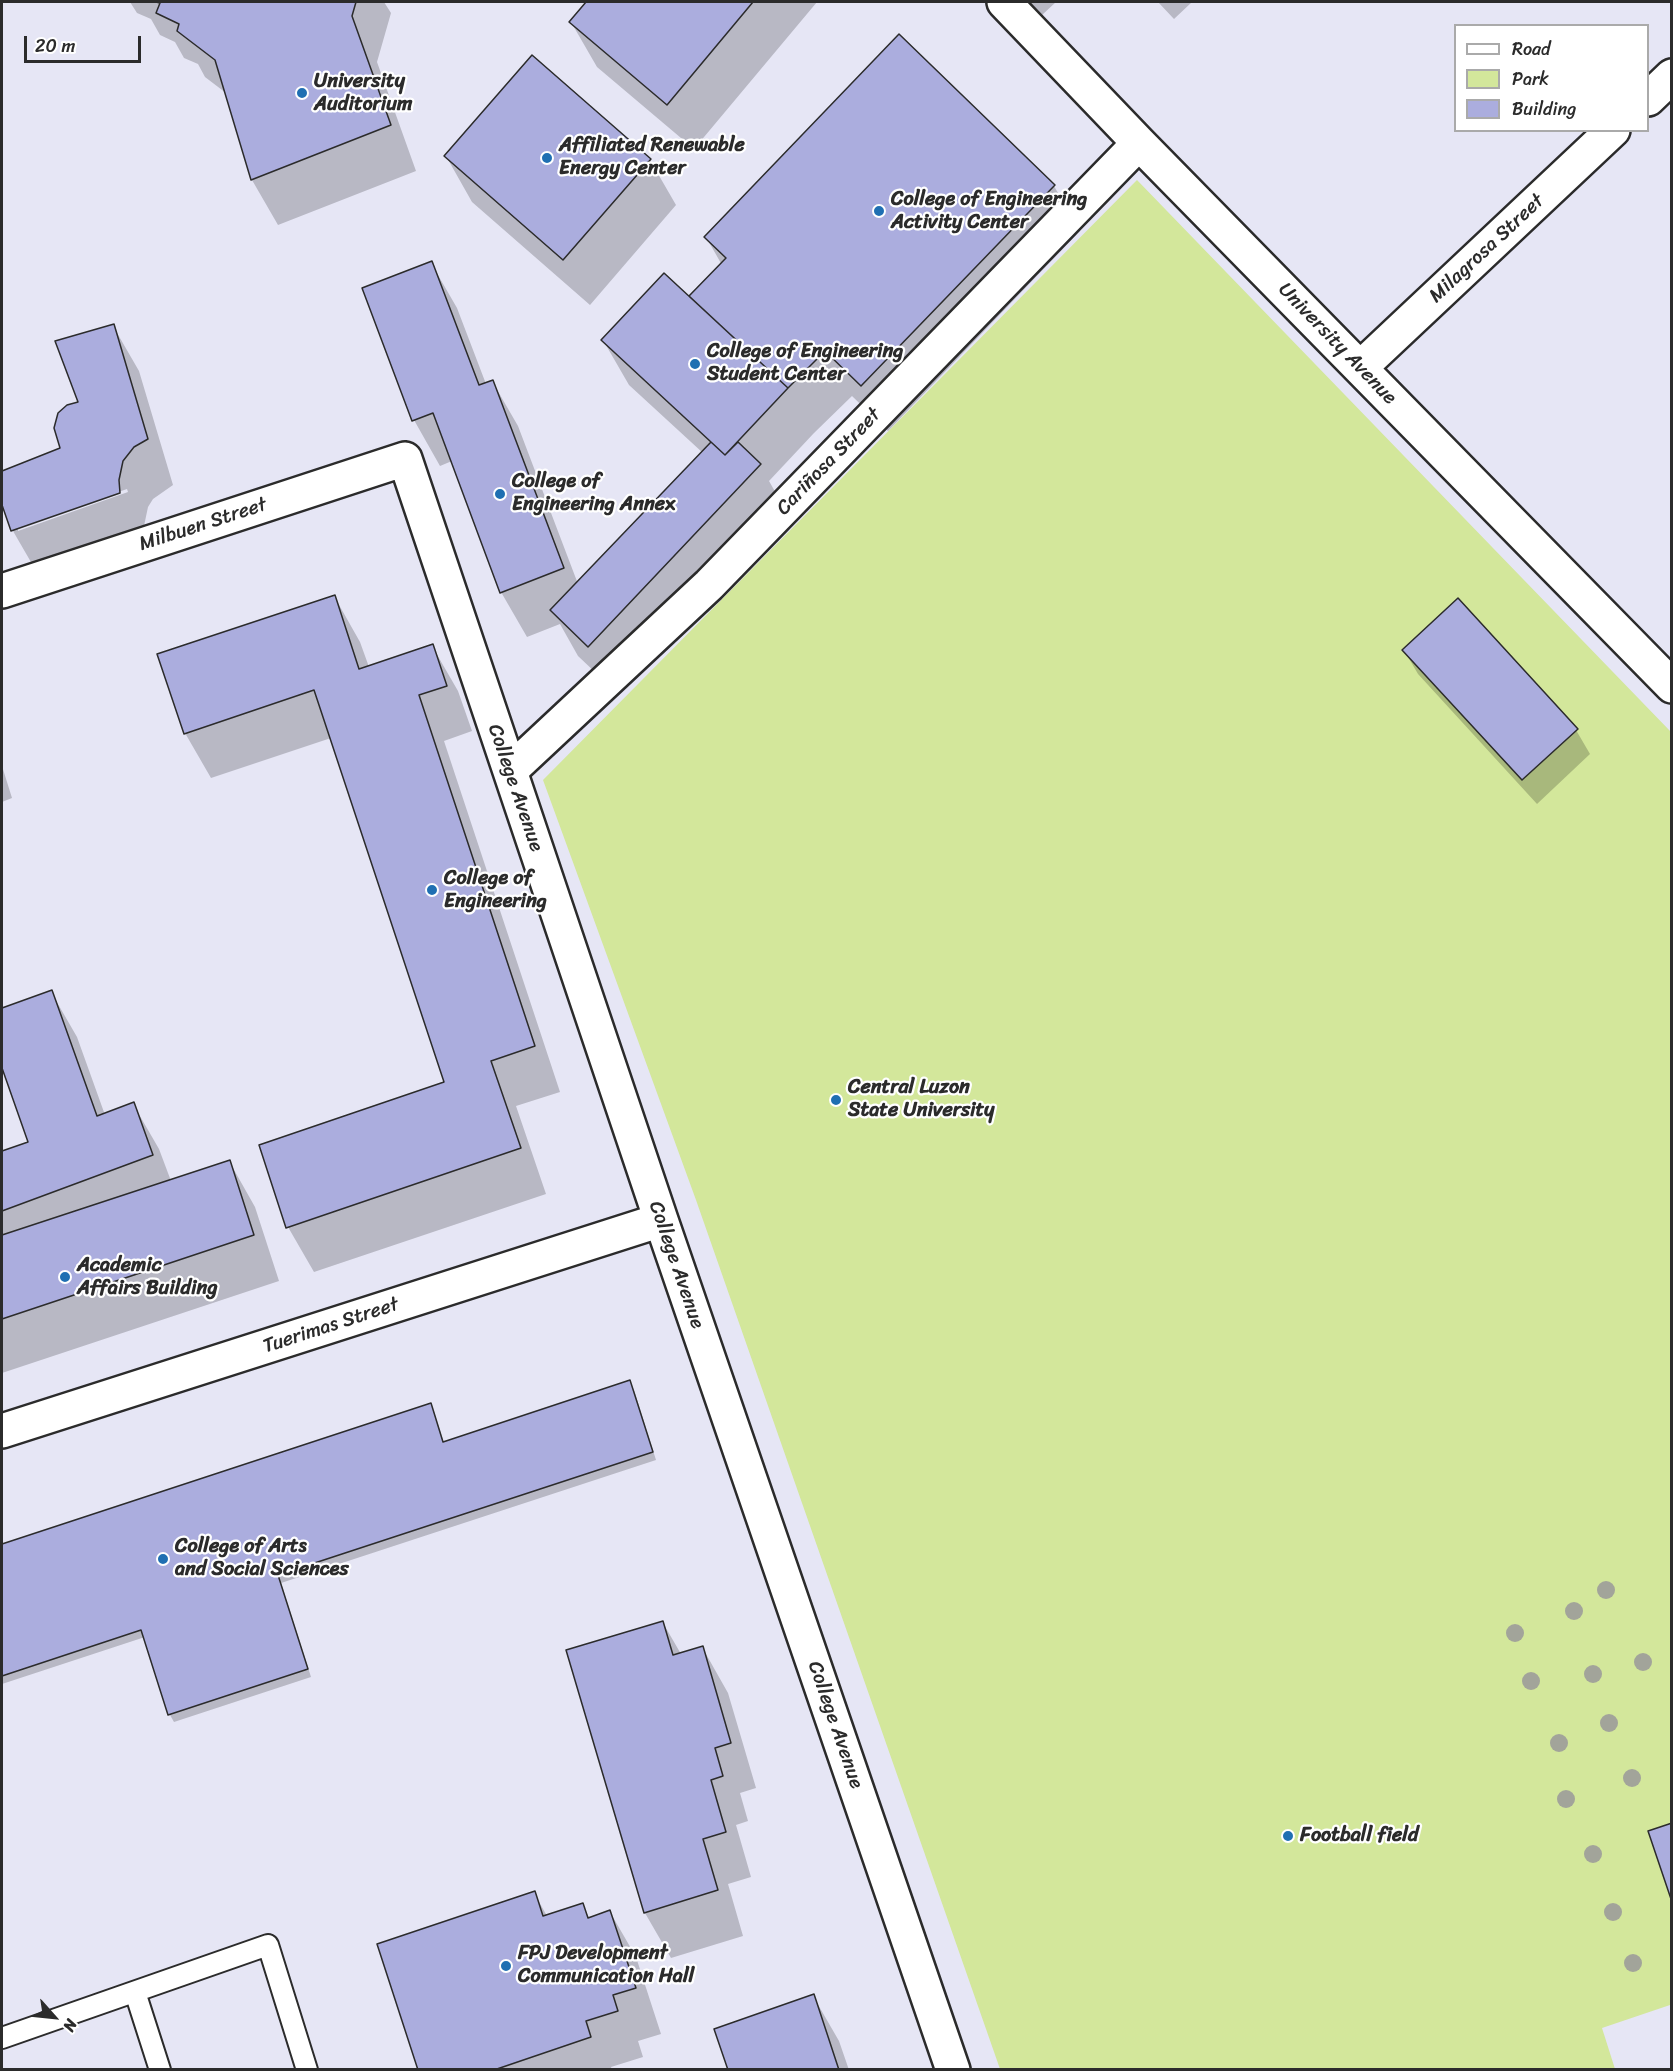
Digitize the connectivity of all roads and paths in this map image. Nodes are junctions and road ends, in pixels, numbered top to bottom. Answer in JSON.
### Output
{"nodes":[{"id":1,"x":1004,"y":2,"type":"edge"},
{"id":2,"x":1671,"y":76,"type":"edge"},
{"id":3,"x":1649,"y":97,"type":"edge"},
{"id":4,"x":1611,"y":132,"type":"edge"},
{"id":5,"x":1139,"y":143,"type":"junction"},
{"id":6,"x":1360,"y":368,"type":"junction"},
{"id":7,"x":405,"y":459,"type":"joint"},
{"id":8,"x":2,"y":591,"type":"edge"},
{"id":9,"x":1671,"y":686,"type":"edge"},
{"id":10,"x":510,"y":771,"type":"junction"},
{"id":11,"x":661,"y":1220,"type":"junction"},
{"id":12,"x":2,"y":1431,"type":"edge"},
{"id":13,"x":135,"y":1992,"type":"junction"},
{"id":14,"x":2,"y":2038,"type":"edge"},
{"id":15,"x":160,"y":2070,"type":"edge"},
{"id":16,"x":307,"y":2070,"type":"edge"},
{"id":17,"x":953,"y":2070,"type":"edge"}],
"edges":[{"from":1,"to":5,"type":"street","name":"University Avenue"},
{"from":2,"to":3,"type":"street"},
{"from":4,"to":6,"type":"street","name":"Milagrosa Street"},
{"from":5,"to":6,"type":"street","name":"University Avenue"},
{"from":5,"to":10,"type":"street","name":"Cariñosa Street"},
{"from":6,"to":9,"type":"street","name":"University Avenue"},
{"from":7,"to":8,"type":"street","name":"Milbuen Street"},
{"from":7,"to":10,"type":"street","name":"College Avenue"},
{"from":10,"to":11,"type":"street","name":"College Avenue"},
{"from":11,"to":12,"type":"street","name":"Tuerimas Street"},
{"from":11,"to":17,"type":"street","name":"College Avenue"},
{"from":13,"to":14,"type":"lane"},
{"from":13,"to":15,"type":"lane"},
{"from":13,"to":16,"type":"lane"}]}
